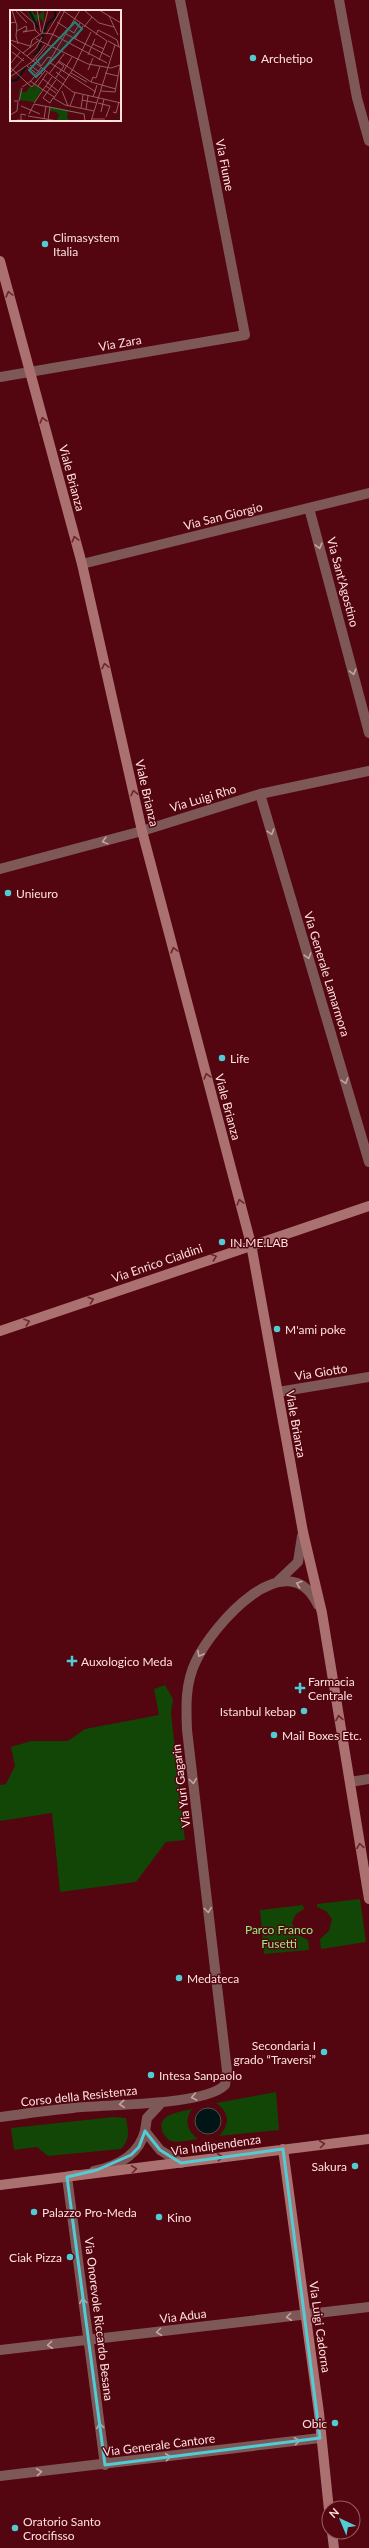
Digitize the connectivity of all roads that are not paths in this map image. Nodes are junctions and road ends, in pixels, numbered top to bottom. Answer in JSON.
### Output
{"nodes":[{"id":1,"x":180,"y":0,"type":"edge"},
{"id":2,"x":339,"y":0,"type":"edge"},
{"id":3,"x":369,"y":141,"type":"edge"},
{"id":4,"x":0,"y":261,"type":"edge"},
{"id":5,"x":245,"y":335,"type":"joint"},
{"id":6,"x":30,"y":372,"type":"junction"},
{"id":7,"x":0,"y":377,"type":"edge"},
{"id":8,"x":369,"y":493,"type":"edge"},
{"id":9,"x":310,"y":508,"type":"junction"},
{"id":10,"x":82,"y":564,"type":"junction"},
{"id":11,"x":369,"y":733,"type":"edge"},
{"id":12,"x":369,"y":771,"type":"edge"},
{"id":13,"x":260,"y":794,"type":"junction"},
{"id":14,"x":142,"y":831,"type":"junction"},
{"id":15,"x":0,"y":869,"type":"edge"},
{"id":16,"x":369,"y":1162,"type":"edge"},
{"id":17,"x":369,"y":1206,"type":"edge"},
{"id":18,"x":251,"y":1244,"type":"junction"},
{"id":19,"x":0,"y":1331,"type":"edge"},
{"id":20,"x":369,"y":1377,"type":"edge"},
{"id":21,"x":278,"y":1392,"type":"junction"},
{"id":22,"x":302,"y":1532,"type":"junction"},
{"id":23,"x":274,"y":1584,"type":"junction"},
{"id":24,"x":322,"y":1613,"type":"junction"},
{"id":25,"x":369,"y":1779,"type":"edge"},
{"id":26,"x":350,"y":1782,"type":"junction"},
{"id":27,"x":369,"y":1899,"type":"edge"},
{"id":28,"x":225,"y":2085,"type":"joint"},
{"id":29,"x":161,"y":2103,"type":"junction"},
{"id":30,"x":0,"y":2117,"type":"edge"},
{"id":31,"x":145,"y":2131,"type":"junction"},
{"id":32,"x":369,"y":2139,"type":"edge"},
{"id":33,"x":283,"y":2149,"type":"junction"},
{"id":34,"x":181,"y":2163,"type":"junction"},
{"id":35,"x":67,"y":2177,"type":"junction"},
{"id":36,"x":0,"y":2185,"type":"edge"},
{"id":37,"x":369,"y":2307,"type":"edge"},
{"id":38,"x":304,"y":2315,"type":"junction"},
{"id":39,"x":88,"y":2340,"type":"junction"},
{"id":40,"x":0,"y":2350,"type":"edge"},
{"id":41,"x":320,"y":2438,"type":"junction"},
{"id":42,"x":105,"y":2465,"type":"junction"},
{"id":43,"x":0,"y":2476,"type":"edge"},
{"id":44,"x":328,"y":2500,"type":"edge"}],
"edges":[{"from":1,"to":5,"type":"street","name":"Via Fiume"},
{"from":2,"to":3,"type":"street"},
{"from":6,"to":4,"type":"street","name":"Viale Brianza","one_way":true},
{"from":5,"to":6,"type":"street","name":"Via Zara"},
{"from":6,"to":7,"type":"street","name":"Via Zara"},
{"from":10,"to":6,"type":"street","name":"Viale Brianza","one_way":true},
{"from":8,"to":9,"type":"street","name":"Via San Giorgio"},
{"from":9,"to":10,"type":"street","name":"Via San Giorgio"},
{"from":9,"to":11,"type":"street","name":"Via Sant'Agostino","one_way":true},
{"from":14,"to":10,"type":"street","name":"Viale Brianza","one_way":true},
{"from":12,"to":13,"type":"street","name":"Via Luigi Rho"},
{"from":13,"to":14,"type":"street","name":"Via Luigi Rho"},
{"from":13,"to":16,"type":"street","name":"Via Generale Lamarmora","one_way":true},
{"from":14,"to":15,"type":"street","name":"Via Luigi Rho","one_way":true},
{"from":18,"to":14,"type":"street","name":"Viale Brianza","one_way":true},
{"from":17,"to":18,"type":"street","name":"Via Enrico Cialdini"},
{"from":19,"to":18,"type":"street","name":"Via Enrico Cialdini","one_way":true},
{"from":18,"to":21,"type":"street","name":"Viale Brianza"},
{"from":20,"to":21,"type":"street","name":"Via Giotto"},
{"from":21,"to":22,"type":"street","name":"Viale Brianza"},
{"from":22,"to":23,"type":"street"},
{"from":22,"to":24,"type":"street","name":"Viale Brianza"},
{"from":24,"to":23,"type":"street","name":"Via Yuri Gagarin","one_way":true},
{"from":23,"to":28,"type":"street","name":"Via Yuri Gagarin","one_way":true},
{"from":26,"to":24,"type":"street","name":"Viale Brianza","one_way":true},
{"from":25,"to":26,"type":"street"},
{"from":27,"to":26,"type":"street","name":"Viale Brianza","one_way":true},
{"from":28,"to":29,"type":"street","name":"Corso della Resistenza","one_way":true},
{"from":29,"to":30,"type":"street","name":"Corso della Resistenza","one_way":true},
{"from":29,"to":31,"type":"street"},
{"from":31,"to":34,"type":"street"},
{"from":31,"to":35,"type":"street","name":"Via Indipendenza"},
{"from":33,"to":32,"type":"street","name":"Via Indipendenza","one_way":true},
{"from":34,"to":33,"type":"street","name":"Via Indipendenza","one_way":true},
{"from":33,"to":38,"type":"street","name":"Via Luigi Cadorna"},
{"from":35,"to":34,"type":"street","name":"Via Indipendenza","one_way":true},
{"from":35,"to":36,"type":"street","name":"Via Indipendenza"},
{"from":39,"to":35,"type":"street","name":"Via Onorevole Riccardo Besana","one_way":true},
{"from":37,"to":38,"type":"street","name":"Via Adua"},
{"from":38,"to":39,"type":"street","name":"Via Adua","one_way":true},
{"from":38,"to":41,"type":"street","name":"Via Luigi Cadorna"},
{"from":39,"to":40,"type":"street","name":"Via Adua","one_way":true},
{"from":42,"to":39,"type":"street","name":"Via Onorevole Riccardo Besana","one_way":true},
{"from":42,"to":41,"type":"street","name":"Via Generale Cantore","one_way":true},
{"from":41,"to":44,"type":"street","name":"Via Luigi Cadorna"},
{"from":43,"to":42,"type":"street","name":"Via Generale Cantore","one_way":true}]}
